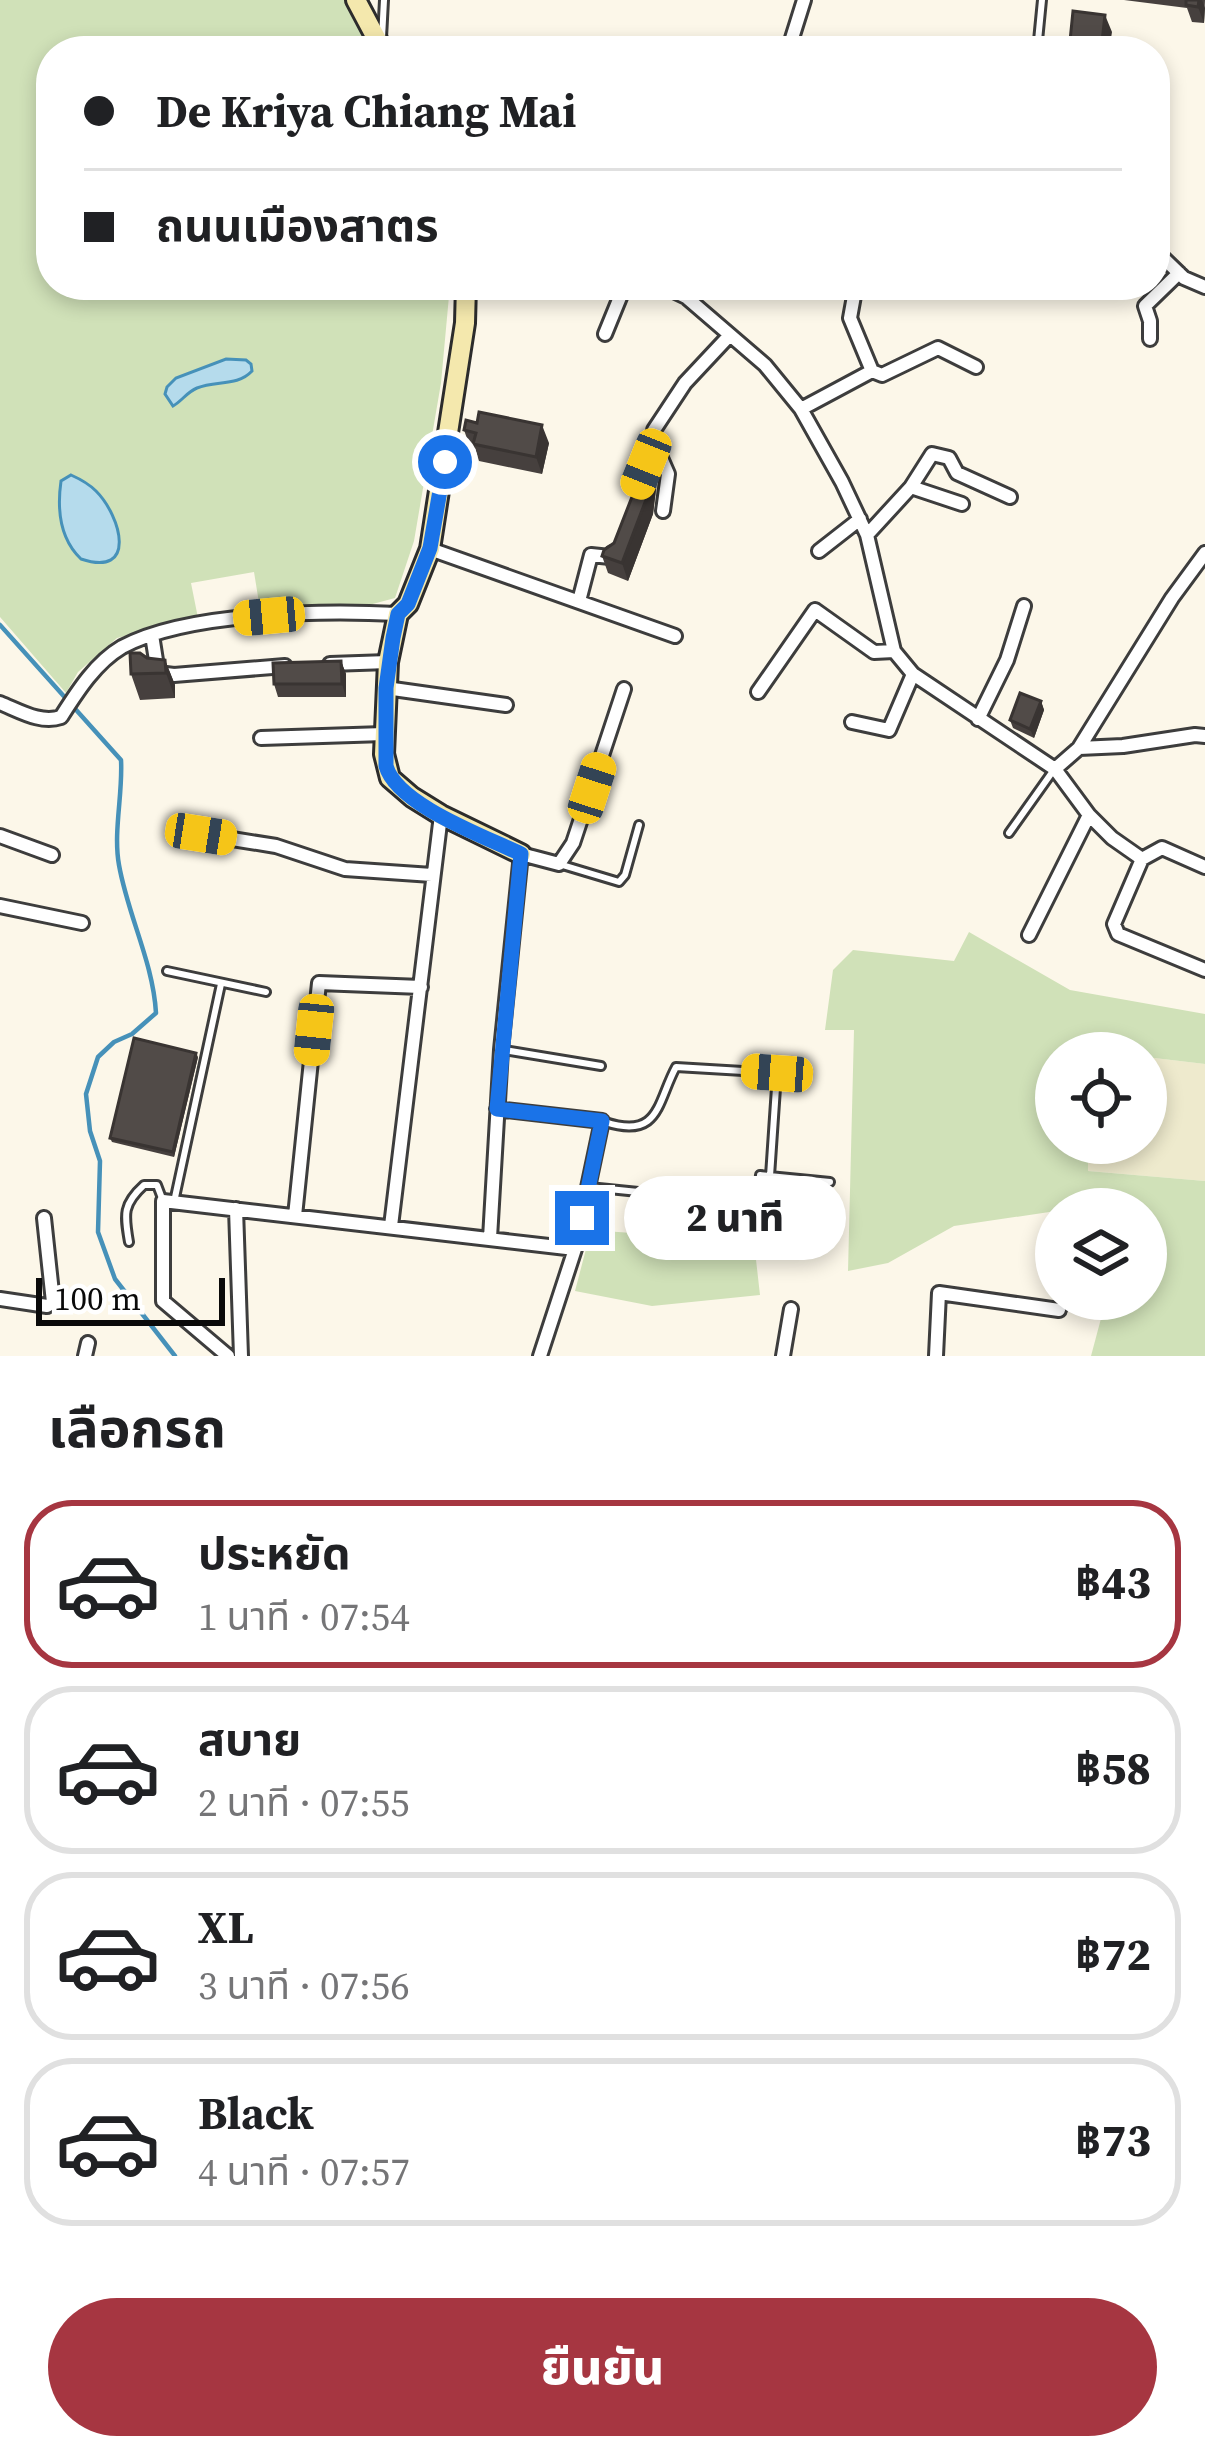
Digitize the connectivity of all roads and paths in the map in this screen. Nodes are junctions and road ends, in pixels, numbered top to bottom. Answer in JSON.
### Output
{"nodes":[{"id":1,"x":356,"y":0,"type":"edge"},
{"id":2,"x":384,"y":0,"type":"edge"},
{"id":3,"x":804,"y":0,"type":"edge"},
{"id":4,"x":1042,"y":0,"type":"edge"},
{"id":5,"x":375,"y":36,"type":"edge"},
{"id":6,"x":383,"y":36,"type":"edge"},
{"id":7,"x":793,"y":36,"type":"edge"},
{"id":8,"x":1038,"y":36,"type":"edge"},
{"id":9,"x":1170,"y":264,"type":"edge"},
{"id":10,"x":1179,"y":273,"type":"junction"},
{"id":11,"x":1170,"y":282,"type":"edge"},
{"id":12,"x":1205,"y":287,"type":"edge"},
{"id":13,"x":465,"y":300,"type":"edge"},
{"id":14,"x":619,"y":300,"type":"edge"},
{"id":15,"x":696,"y":300,"type":"edge"},
{"id":16,"x":853,"y":300,"type":"edge"},
{"id":17,"x":1151,"y":300,"type":"edge"},
{"id":18,"x":605,"y":334,"type":"dead end"},
{"id":19,"x":729,"y":336,"type":"junction"},
{"id":20,"x":1150,"y":339,"type":"dead end"},
{"id":21,"x":976,"y":367,"type":"dead end"},
{"id":22,"x":872,"y":371,"type":"junction"},
{"id":23,"x":801,"y":409,"type":"junction"},
{"id":24,"x":911,"y":487,"type":"junction"},
{"id":25,"x":1010,"y":497,"type":"dead end"},
{"id":26,"x":962,"y":504,"type":"dead end"},
{"id":27,"x":663,"y":512,"type":"dead end"},
{"id":28,"x":860,"y":519,"type":"junction"},
{"id":29,"x":868,"y":535,"type":"junction"},
{"id":30,"x":617,"y":539,"type":"edge"},
{"id":31,"x":430,"y":548,"type":"junction"},
{"id":32,"x":819,"y":551,"type":"dead end"},
{"id":33,"x":1205,"y":553,"type":"edge"},
{"id":34,"x":579,"y":601,"type":"junction"},
{"id":35,"x":1024,"y":606,"type":"dead end"},
{"id":36,"x":398,"y":614,"type":"junction"},
{"id":37,"x":152,"y":635,"type":"junction"},
{"id":38,"x":675,"y":636,"type":"dead end"},
{"id":39,"x":893,"y":651,"type":"junction"},
{"id":40,"x":388,"y":662,"type":"junction"},
{"id":41,"x":319,"y":664,"type":"edge"},
{"id":42,"x":296,"y":665,"type":"edge"},
{"id":43,"x":913,"y":674,"type":"junction"},
{"id":44,"x":386,"y":688,"type":"junction"},
{"id":45,"x":624,"y":689,"type":"dead end"},
{"id":46,"x":758,"y":692,"type":"dead end"},
{"id":47,"x":0,"y":704,"type":"edge"},
{"id":48,"x":506,"y":705,"type":"dead end"},
{"id":49,"x":978,"y":719,"type":"junction"},
{"id":50,"x":852,"y":722,"type":"dead end"},
{"id":51,"x":384,"y":734,"type":"junction"},
{"id":52,"x":1205,"y":736,"type":"edge"},
{"id":53,"x":261,"y":738,"type":"dead end"},
{"id":54,"x":1079,"y":748,"type":"junction"},
{"id":55,"x":1055,"y":769,"type":"junction"},
{"id":56,"x":441,"y":815,"type":"junction"},
{"id":57,"x":1089,"y":815,"type":"junction"},
{"id":58,"x":639,"y":825,"type":"dead end"},
{"id":59,"x":1009,"y":833,"type":"dead end"},
{"id":60,"x":201,"y":834,"type":"dead end"},
{"id":61,"x":0,"y":836,"type":"edge"},
{"id":62,"x":521,"y":854,"type":"junction"},
{"id":63,"x":52,"y":856,"type":"dead end"},
{"id":64,"x":1142,"y":859,"type":"junction"},
{"id":65,"x":560,"y":865,"type":"junction"},
{"id":66,"x":1205,"y":867,"type":"edge"},
{"id":67,"x":432,"y":875,"type":"junction"},
{"id":68,"x":0,"y":906,"type":"edge"},
{"id":69,"x":82,"y":923,"type":"dead end"},
{"id":70,"x":1030,"y":935,"type":"dead end"},
{"id":71,"x":1205,"y":970,"type":"edge"},
{"id":72,"x":167,"y":971,"type":"dead end"},
{"id":73,"x":221,"y":984,"type":"junction"},
{"id":74,"x":421,"y":987,"type":"junction"},
{"id":75,"x":266,"y":992,"type":"dead end"},
{"id":76,"x":501,"y":1050,"type":"junction"},
{"id":77,"x":601,"y":1066,"type":"dead end"},
{"id":78,"x":497,"y":1109,"type":"junction"},
{"id":79,"x":602,"y":1121,"type":"junction"},
{"id":80,"x":770,"y":1176,"type":"junction"},
{"id":81,"x":830,"y":1182,"type":"dead end"},
{"id":82,"x":589,"y":1187,"type":"junction"},
{"id":83,"x":168,"y":1201,"type":"junction"},
{"id":84,"x":758,"y":1204,"type":"junction"},
{"id":85,"x":236,"y":1209,"type":"junction"},
{"id":86,"x":828,"y":1209,"type":"dead end"},
{"id":87,"x":295,"y":1216,"type":"junction"},
{"id":88,"x":44,"y":1219,"type":"dead end"},
{"id":89,"x":392,"y":1226,"type":"junction"},
{"id":90,"x":490,"y":1238,"type":"junction"},
{"id":91,"x":129,"y":1242,"type":"dead end"},
{"id":92,"x":575,"y":1249,"type":"junction"},
{"id":93,"x":0,"y":1299,"type":"edge"},
{"id":94,"x":1035,"y":1303,"type":"edge"},
{"id":95,"x":791,"y":1309,"type":"dead end"},
{"id":96,"x":228,"y":1356,"type":"edge"},
{"id":97,"x":241,"y":1356,"type":"edge"},
{"id":98,"x":540,"y":1356,"type":"edge"},
{"id":99,"x":783,"y":1356,"type":"edge"},
{"id":100,"x":936,"y":1356,"type":"edge"}],
"edges":[{"from":1,"to":5,"type":"street"},
{"from":2,"to":6,"type":"lane"},
{"from":3,"to":7,"type":"street"},
{"from":4,"to":8,"type":"lane"},
{"from":9,"to":10,"type":"street"},
{"from":10,"to":11,"type":"street"},
{"from":10,"to":12,"type":"street"},
{"from":13,"to":31,"type":"street"},
{"from":14,"to":18,"type":"street"},
{"from":15,"to":19,"type":"street"},
{"from":16,"to":22,"type":"street"},
{"from":17,"to":20,"type":"street"},
{"from":19,"to":23,"type":"street"},
{"from":19,"to":27,"type":"street"},
{"from":21,"to":22,"type":"street"},
{"from":22,"to":23,"type":"street"},
{"from":23,"to":28,"type":"street"},
{"from":24,"to":25,"type":"street"},
{"from":24,"to":26,"type":"street"},
{"from":24,"to":29,"type":"street"},
{"from":28,"to":29,"type":"street"},
{"from":28,"to":32,"type":"street"},
{"from":29,"to":39,"type":"street"},
{"from":30,"to":34,"type":"street"},
{"from":31,"to":34,"type":"street"},
{"from":31,"to":36,"type":"street"},
{"from":33,"to":54,"type":"street"},
{"from":34,"to":38,"type":"street"},
{"from":35,"to":49,"type":"street"},
{"from":36,"to":37,"type":"street"},
{"from":36,"to":40,"type":"street"},
{"from":37,"to":42,"type":"street"},
{"from":37,"to":47,"type":"street"},
{"from":39,"to":43,"type":"street"},
{"from":39,"to":46,"type":"street"},
{"from":40,"to":41,"type":"street"},
{"from":40,"to":44,"type":"street"},
{"from":43,"to":49,"type":"street"},
{"from":43,"to":50,"type":"street"},
{"from":44,"to":48,"type":"street"},
{"from":44,"to":51,"type":"street"},
{"from":45,"to":65,"type":"street"},
{"from":49,"to":55,"type":"street"},
{"from":51,"to":53,"type":"street"},
{"from":51,"to":56,"type":"street"},
{"from":52,"to":54,"type":"street"},
{"from":54,"to":55,"type":"street"},
{"from":55,"to":57,"type":"street"},
{"from":55,"to":59,"type":"lane"},
{"from":56,"to":62,"type":"street"},
{"from":56,"to":67,"type":"street"},
{"from":57,"to":64,"type":"street"},
{"from":57,"to":70,"type":"street"},
{"from":58,"to":65,"type":"lane"},
{"from":60,"to":67,"type":"street"},
{"from":61,"to":63,"type":"street"},
{"from":62,"to":65,"type":"street"},
{"from":62,"to":76,"type":"street"},
{"from":64,"to":66,"type":"street"},
{"from":64,"to":71,"type":"street"},
{"from":67,"to":74,"type":"street"},
{"from":68,"to":69,"type":"street"},
{"from":72,"to":73,"type":"lane"},
{"from":73,"to":75,"type":"lane"},
{"from":73,"to":83,"type":"lane"},
{"from":74,"to":87,"type":"street"},
{"from":74,"to":89,"type":"street"},
{"from":76,"to":77,"type":"lane"},
{"from":76,"to":78,"type":"street"},
{"from":78,"to":79,"type":"street"},
{"from":78,"to":90,"type":"street"},
{"from":79,"to":80,"type":"lane"},
{"from":79,"to":82,"type":"street"},
{"from":80,"to":81,"type":"lane"},
{"from":80,"to":84,"type":"lane"},
{"from":82,"to":84,"type":"lane"},
{"from":82,"to":92,"type":"street"},
{"from":83,"to":85,"type":"street"},
{"from":83,"to":91,"type":"lane"},
{"from":83,"to":96,"type":"street"},
{"from":84,"to":86,"type":"lane"},
{"from":85,"to":87,"type":"street"},
{"from":85,"to":97,"type":"street"},
{"from":87,"to":89,"type":"street"},
{"from":88,"to":93,"type":"street"},
{"from":89,"to":90,"type":"street"},
{"from":90,"to":92,"type":"street"},
{"from":92,"to":98,"type":"street"},
{"from":94,"to":100,"type":"street"},
{"from":95,"to":99,"type":"street"}]}
